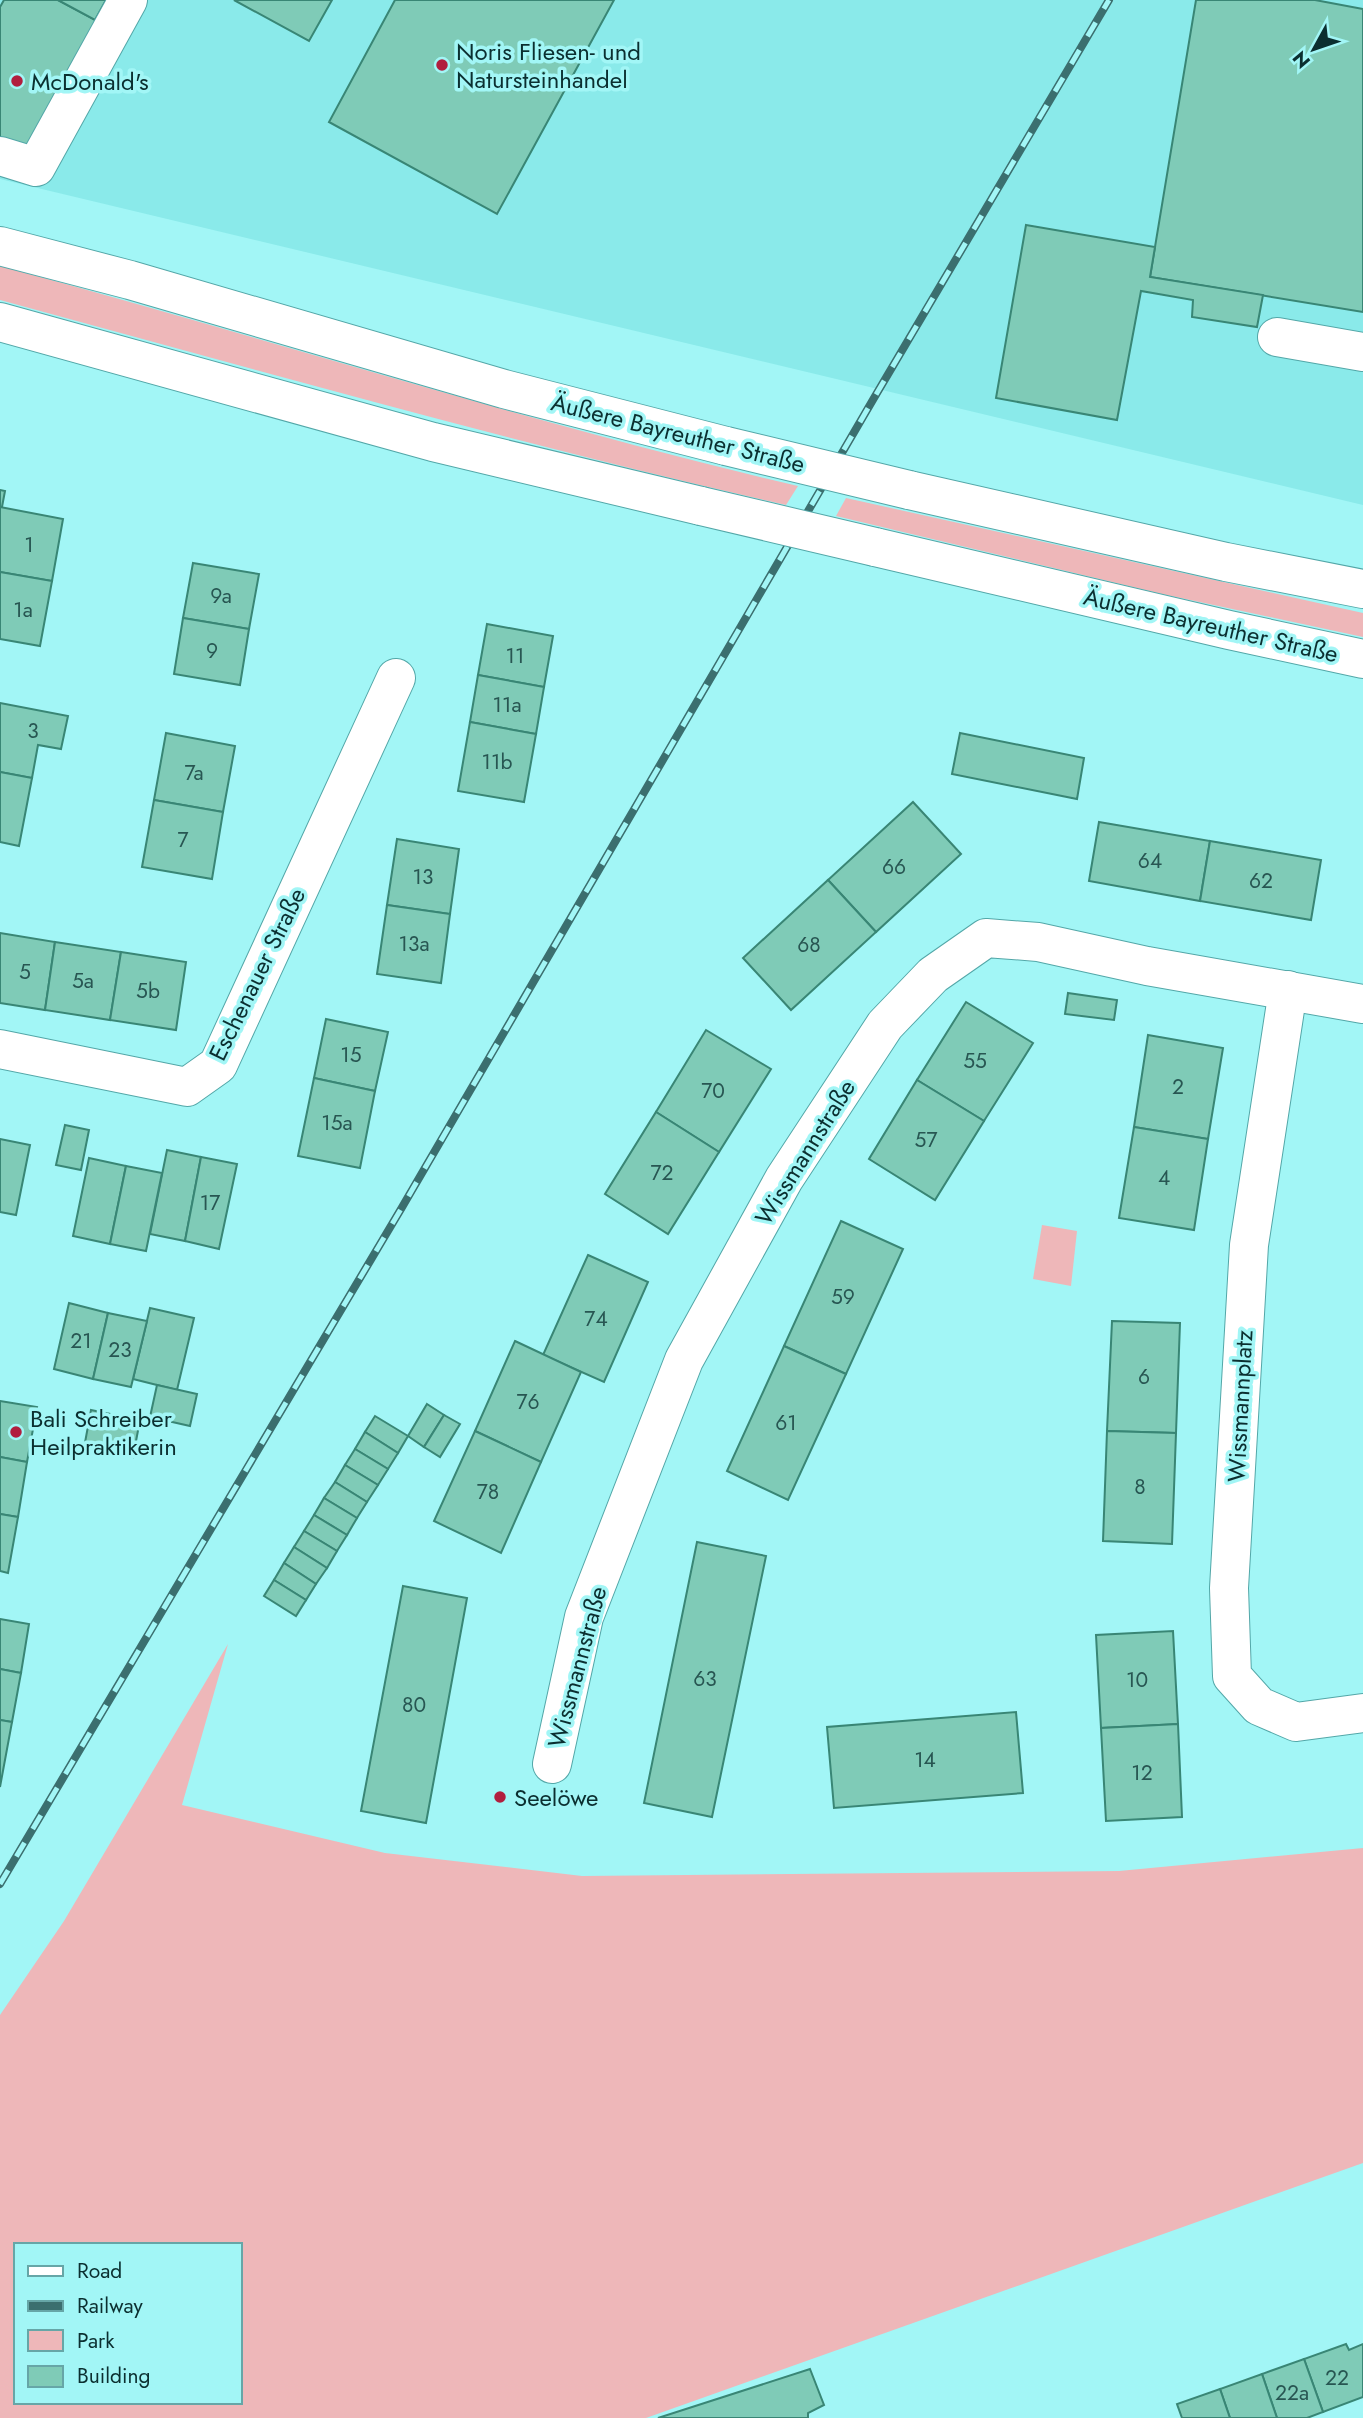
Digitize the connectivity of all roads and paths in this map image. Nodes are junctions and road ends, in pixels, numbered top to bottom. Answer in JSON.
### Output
{"nodes":[{"id":1,"x":128,"y":0,"type":"edge"},
{"id":2,"x":0,"y":156,"type":"edge"},
{"id":3,"x":0,"y":246,"type":"edge"},
{"id":4,"x":0,"y":322,"type":"edge"},
{"id":5,"x":1277,"y":337,"type":"dead end"},
{"id":6,"x":1363,"y":352,"type":"edge"},
{"id":7,"x":1363,"y":589,"type":"edge"},
{"id":8,"x":1363,"y":659,"type":"edge"},
{"id":9,"x":396,"y":678,"type":"dead end"},
{"id":10,"x":1288,"y":990,"type":"junction"},
{"id":11,"x":1363,"y":1004,"type":"edge"},
{"id":12,"x":0,"y":1049,"type":"edge"},
{"id":13,"x":1363,"y":1713,"type":"edge"},
{"id":14,"x":552,"y":1764,"type":"dead end"}],
"edges":[{"from":1,"to":2,"type":"street"},
{"from":3,"to":7,"type":"street","name":"Äußere Bayreuther Straße","bridge":true},
{"from":4,"to":8,"type":"street","name":"Äußere Bayreuther Straße","bridge":true},
{"from":5,"to":6,"type":"street"},
{"from":9,"to":12,"type":"street","name":"Eschenauer Straße"},
{"from":10,"to":11,"type":"street","name":"Wissmannstraße"},
{"from":10,"to":13,"type":"street","name":"Wissmannplatz"},
{"from":10,"to":14,"type":"street","name":"Wissmannstraße"}]}
